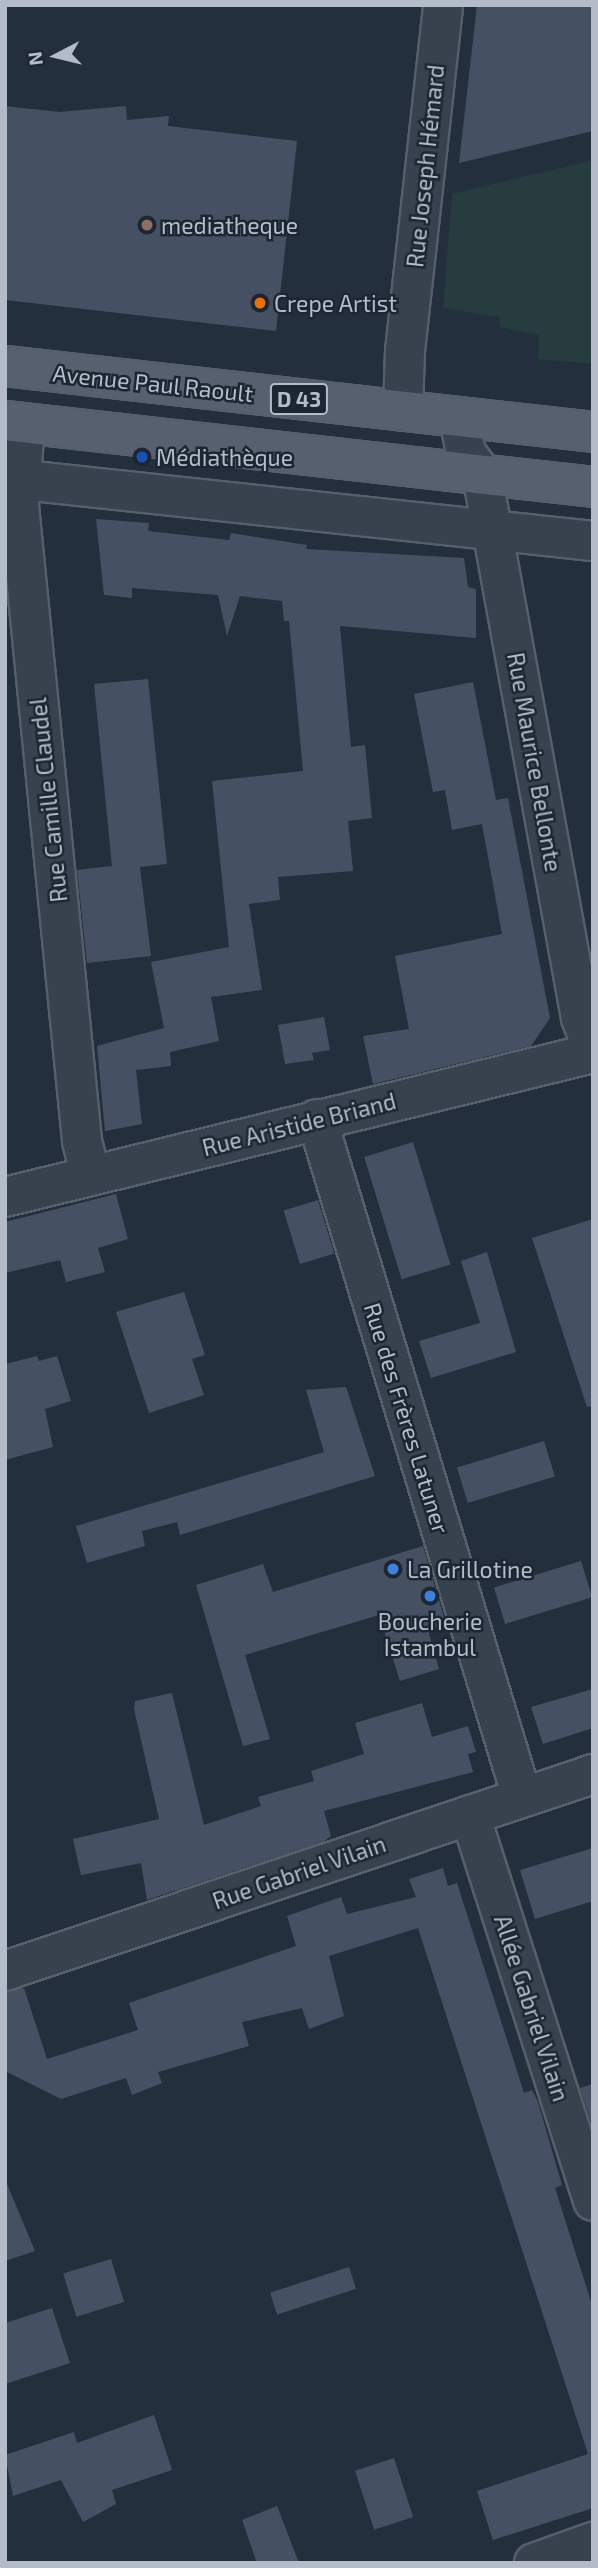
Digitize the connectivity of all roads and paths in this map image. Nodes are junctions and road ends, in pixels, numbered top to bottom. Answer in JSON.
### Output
{"nodes":[{"id":1,"x":443,"y":5,"type":"edge"},
{"id":2,"x":5,"y":366,"type":"edge"},
{"id":3,"x":403,"y":411,"type":"junction"},
{"id":4,"x":459,"y":417,"type":"junction"},
{"id":5,"x":15,"y":422,"type":"edge"},
{"id":6,"x":593,"y":432,"type":"edge"},
{"id":7,"x":482,"y":474,"type":"junction"},
{"id":8,"x":12,"y":479,"type":"edge"},
{"id":9,"x":593,"y":487,"type":"edge"},
{"id":10,"x":492,"y":530,"type":"junction"},
{"id":11,"x":593,"y":541,"type":"edge"},
{"id":12,"x":593,"y":1051,"type":"edge"},
{"id":13,"x":317,"y":1119,"type":"junction"},
{"id":14,"x":91,"y":1176,"type":"junction"},
{"id":15,"x":5,"y":1197,"type":"edge"},
{"id":16,"x":593,"y":1774,"type":"edge"},
{"id":17,"x":522,"y":1797,"type":"junction"},
{"id":18,"x":470,"y":1815,"type":"junction"},
{"id":19,"x":5,"y":1971,"type":"edge"},
{"id":20,"x":593,"y":2201,"type":"edge"},
{"id":21,"x":593,"y":2542,"type":"edge"},
{"id":22,"x":534,"y":2563,"type":"edge"}],
"edges":[{"from":1,"to":3,"type":"street","name":"Rue Joseph Hémard"},
{"from":2,"to":3,"type":"main road","name":"Avenue Paul Raoult","number":"D 43"},
{"from":3,"to":4,"type":"main road","name":"Avenue Paul Raoult","number":"D 43"},
{"from":4,"to":6,"type":"main road","name":"Avenue Paul Raoult","number":"D 43"},
{"from":4,"to":7,"type":"street"},
{"from":5,"to":7,"type":"main road"},
{"from":5,"to":8,"type":"street","name":"Rue Camille Claudel"},
{"from":7,"to":9,"type":"main road"},
{"from":7,"to":10,"type":"street","name":"Rue Maurice Bellonte"},
{"from":8,"to":10,"type":"street"},
{"from":8,"to":14,"type":"street","name":"Rue Camille Claudel"},
{"from":10,"to":11,"type":"street"},
{"from":10,"to":12,"type":"street","name":"Rue Maurice Bellonte"},
{"from":12,"to":13,"type":"street","name":"Rue Aristide Briand"},
{"from":13,"to":14,"type":"street","name":"Rue Aristide Briand"},
{"from":13,"to":17,"type":"street","name":"Rue des Frères Latuner"},
{"from":14,"to":15,"type":"street","name":"Rue Aristide Briand"},
{"from":16,"to":17,"type":"street","name":"Rue Gabriel Vilain"},
{"from":17,"to":18,"type":"street","name":"Rue Gabriel Vilain"},
{"from":18,"to":19,"type":"street","name":"Rue Gabriel Vilain"},
{"from":18,"to":20,"type":"street","name":"Allée Gabriel Vilain"},
{"from":21,"to":22,"type":"street"}]}
